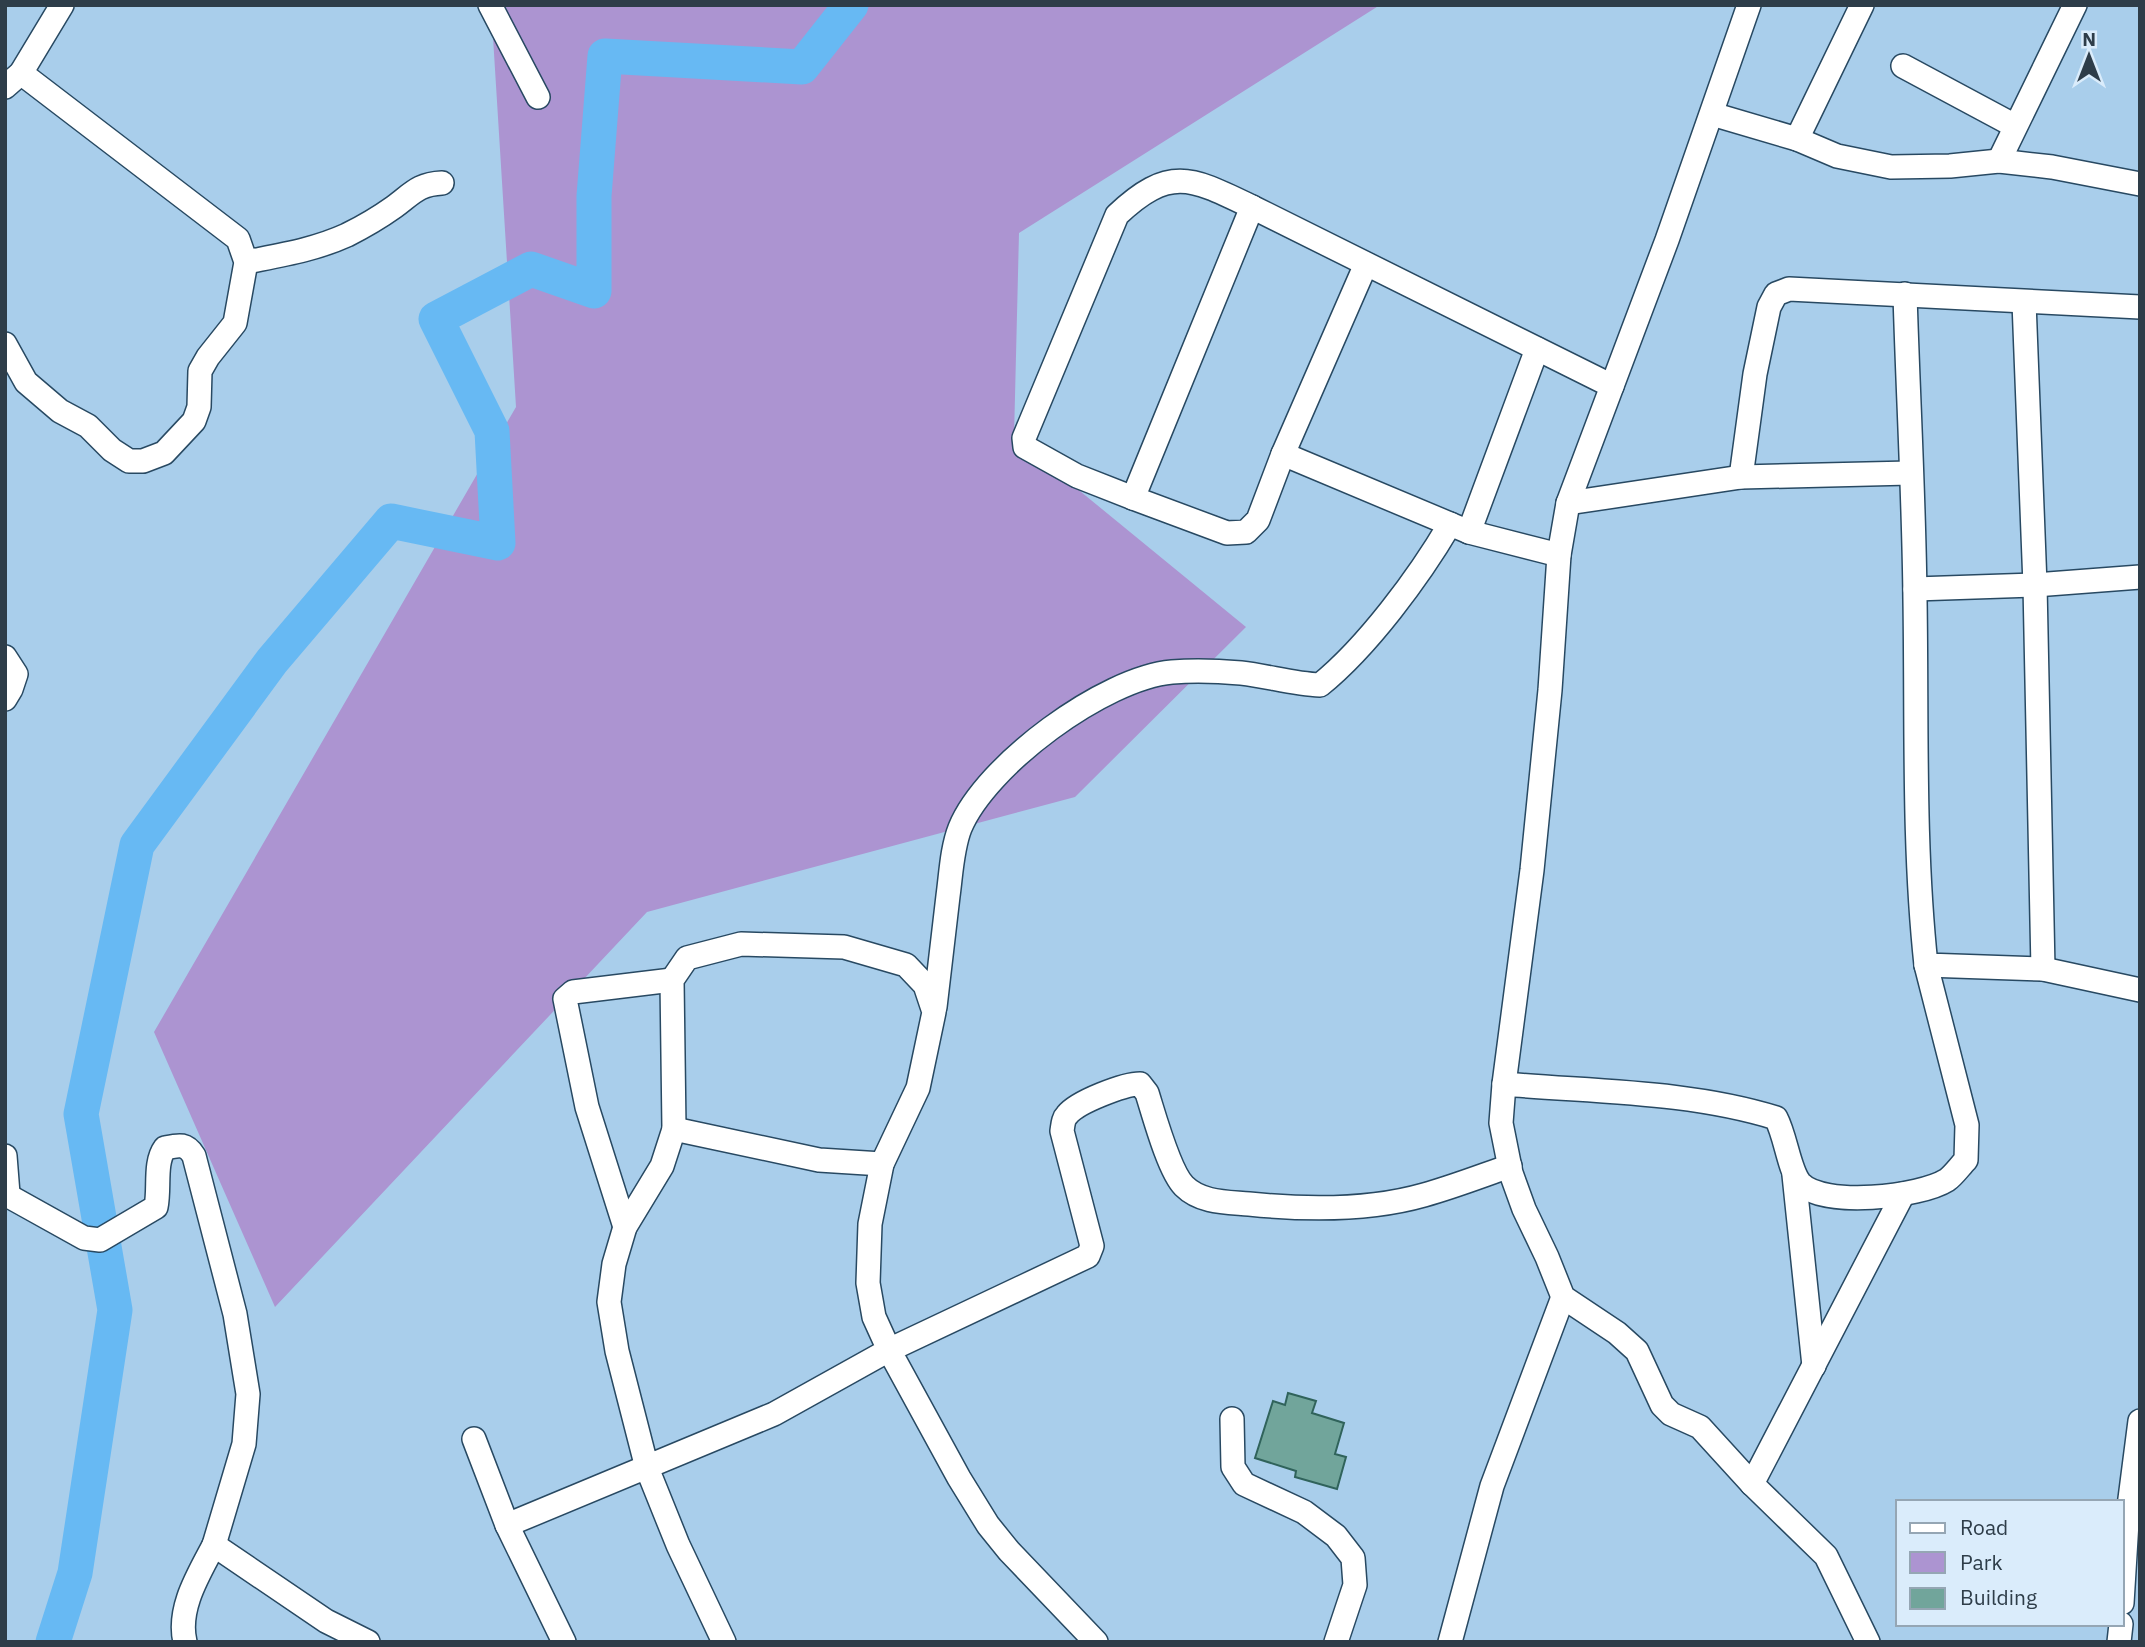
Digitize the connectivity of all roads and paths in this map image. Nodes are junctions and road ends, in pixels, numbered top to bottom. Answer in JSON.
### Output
{"nodes":[{"id":1,"x":62,"y":5,"type":"edge"},
{"id":2,"x":490,"y":5,"type":"edge"},
{"id":3,"x":1749,"y":5,"type":"edge"},
{"id":4,"x":1862,"y":5,"type":"edge"},
{"id":5,"x":2075,"y":5,"type":"edge"},
{"id":6,"x":1903,"y":66,"type":"dead end"},
{"id":7,"x":13,"y":80,"type":"edge"},
{"id":8,"x":538,"y":97,"type":"dead end"},
{"id":9,"x":1712,"y":114,"type":"junction"},
{"id":10,"x":2015,"y":126,"type":"junction"},
{"id":11,"x":1797,"y":139,"type":"junction"},
{"id":12,"x":1999,"y":161,"type":"junction"},
{"id":13,"x":442,"y":183,"type":"dead end"},
{"id":14,"x":2140,"y":184,"type":"edge"},
{"id":15,"x":1252,"y":207,"type":"junction"},
{"id":16,"x":246,"y":262,"type":"junction"},
{"id":17,"x":1366,"y":264,"type":"junction"},
{"id":18,"x":1905,"y":294,"type":"junction"},
{"id":19,"x":2024,"y":302,"type":"junction"},
{"id":20,"x":2140,"y":307,"type":"edge"},
{"id":21,"x":5,"y":344,"type":"edge"},
{"id":22,"x":1537,"y":349,"type":"junction"},
{"id":23,"x":1612,"y":386,"type":"junction"},
{"id":24,"x":1283,"y":454,"type":"junction"},
{"id":25,"x":1910,"y":473,"type":"junction"},
{"id":26,"x":1741,"y":477,"type":"junction"},
{"id":27,"x":1133,"y":498,"type":"junction"},
{"id":28,"x":1568,"y":503,"type":"junction"},
{"id":29,"x":1459,"y":528,"type":"junction"},
{"id":30,"x":1559,"y":555,"type":"junction"},
{"id":31,"x":2140,"y":577,"type":"edge"},
{"id":32,"x":2035,"y":585,"type":"junction"},
{"id":33,"x":1915,"y":590,"type":"junction"},
{"id":34,"x":5,"y":657,"type":"edge"},
{"id":35,"x":5,"y":699,"type":"edge"},
{"id":36,"x":1926,"y":965,"type":"junction"},
{"id":37,"x":2043,"y":969,"type":"junction"},
{"id":38,"x":671,"y":981,"type":"junction"},
{"id":39,"x":2140,"y":990,"type":"edge"},
{"id":40,"x":934,"y":1012,"type":"junction"},
{"id":41,"x":1504,"y":1084,"type":"junction"},
{"id":42,"x":674,"y":1129,"type":"junction"},
{"id":43,"x":5,"y":1156,"type":"edge"},
{"id":44,"x":883,"y":1164,"type":"junction"},
{"id":45,"x":1510,"y":1166,"type":"junction"},
{"id":46,"x":1794,"y":1175,"type":"junction"},
{"id":47,"x":6,"y":1194,"type":"edge"},
{"id":48,"x":1903,"y":1194,"type":"junction"},
{"id":49,"x":625,"y":1227,"type":"junction"},
{"id":50,"x":1563,"y":1297,"type":"junction"},
{"id":51,"x":889,"y":1350,"type":"junction"},
{"id":52,"x":1814,"y":1366,"type":"junction"},
{"id":53,"x":1233,"y":1419,"type":"dead end"},
{"id":54,"x":2140,"y":1421,"type":"edge"},
{"id":55,"x":474,"y":1438,"type":"dead end"},
{"id":56,"x":647,"y":1468,"type":"junction"},
{"id":57,"x":1752,"y":1484,"type":"junction"},
{"id":58,"x":507,"y":1525,"type":"junction"},
{"id":59,"x":214,"y":1545,"type":"junction"},
{"id":60,"x":2124,"y":1571,"type":"edge"},
{"id":61,"x":720,"y":1641,"type":"edge"},
{"id":62,"x":185,"y":1642,"type":"edge"},
{"id":63,"x":368,"y":1642,"type":"edge"},
{"id":64,"x":564,"y":1642,"type":"edge"},
{"id":65,"x":1096,"y":1642,"type":"edge"},
{"id":66,"x":1336,"y":1642,"type":"edge"},
{"id":67,"x":1450,"y":1642,"type":"edge"},
{"id":68,"x":1868,"y":1642,"type":"edge"}],
"edges":[{"from":1,"to":7,"type":"street"},
{"from":2,"to":8,"type":"street"},
{"from":3,"to":9,"type":"street"},
{"from":4,"to":11,"type":"street"},
{"from":5,"to":10,"type":"street"},
{"from":6,"to":10,"type":"street"},
{"from":7,"to":16,"type":"street"},
{"from":9,"to":11,"type":"street"},
{"from":9,"to":23,"type":"street"},
{"from":10,"to":12,"type":"street"},
{"from":11,"to":12,"type":"street"},
{"from":12,"to":14,"type":"street"},
{"from":13,"to":16,"type":"street"},
{"from":15,"to":17,"type":"street"},
{"from":15,"to":27,"type":"street"},
{"from":15,"to":27,"type":"street"},
{"from":16,"to":21,"type":"street"},
{"from":17,"to":22,"type":"street"},
{"from":17,"to":24,"type":"street"},
{"from":18,"to":19,"type":"street"},
{"from":18,"to":25,"type":"street"},
{"from":18,"to":26,"type":"street"},
{"from":19,"to":20,"type":"street"},
{"from":19,"to":32,"type":"street"},
{"from":22,"to":23,"type":"street"},
{"from":22,"to":29,"type":"street"},
{"from":23,"to":28,"type":"street"},
{"from":24,"to":27,"type":"street"},
{"from":24,"to":29,"type":"street"},
{"from":25,"to":26,"type":"street"},
{"from":25,"to":33,"type":"street"},
{"from":26,"to":28,"type":"street"},
{"from":28,"to":30,"type":"street"},
{"from":29,"to":30,"type":"street"},
{"from":29,"to":40,"type":"street"},
{"from":30,"to":41,"type":"street"},
{"from":31,"to":32,"type":"street"},
{"from":32,"to":33,"type":"street"},
{"from":32,"to":37,"type":"street"},
{"from":33,"to":36,"type":"street"},
{"from":34,"to":35,"type":"street"},
{"from":36,"to":37,"type":"street"},
{"from":36,"to":48,"type":"street"},
{"from":37,"to":39,"type":"street"},
{"from":38,"to":40,"type":"street"},
{"from":38,"to":42,"type":"street"},
{"from":38,"to":49,"type":"street"},
{"from":40,"to":44,"type":"street"},
{"from":41,"to":45,"type":"street"},
{"from":41,"to":46,"type":"street"},
{"from":42,"to":44,"type":"street"},
{"from":42,"to":49,"type":"street"},
{"from":43,"to":47,"type":"street"},
{"from":44,"to":51,"type":"street"},
{"from":45,"to":50,"type":"street"},
{"from":45,"to":51,"type":"street"},
{"from":46,"to":48,"type":"street"},
{"from":46,"to":52,"type":"street"},
{"from":47,"to":59,"type":"street"},
{"from":48,"to":52,"type":"street"},
{"from":49,"to":56,"type":"street"},
{"from":50,"to":57,"type":"street"},
{"from":50,"to":67,"type":"street"},
{"from":51,"to":56,"type":"street"},
{"from":51,"to":65,"type":"street"},
{"from":52,"to":57,"type":"street"},
{"from":53,"to":66,"type":"street"},
{"from":54,"to":60,"type":"street"},
{"from":55,"to":58,"type":"street"},
{"from":56,"to":58,"type":"street"},
{"from":56,"to":61,"type":"street"},
{"from":57,"to":68,"type":"street"},
{"from":58,"to":64,"type":"street"},
{"from":59,"to":62,"type":"street"},
{"from":59,"to":63,"type":"street"}]}
